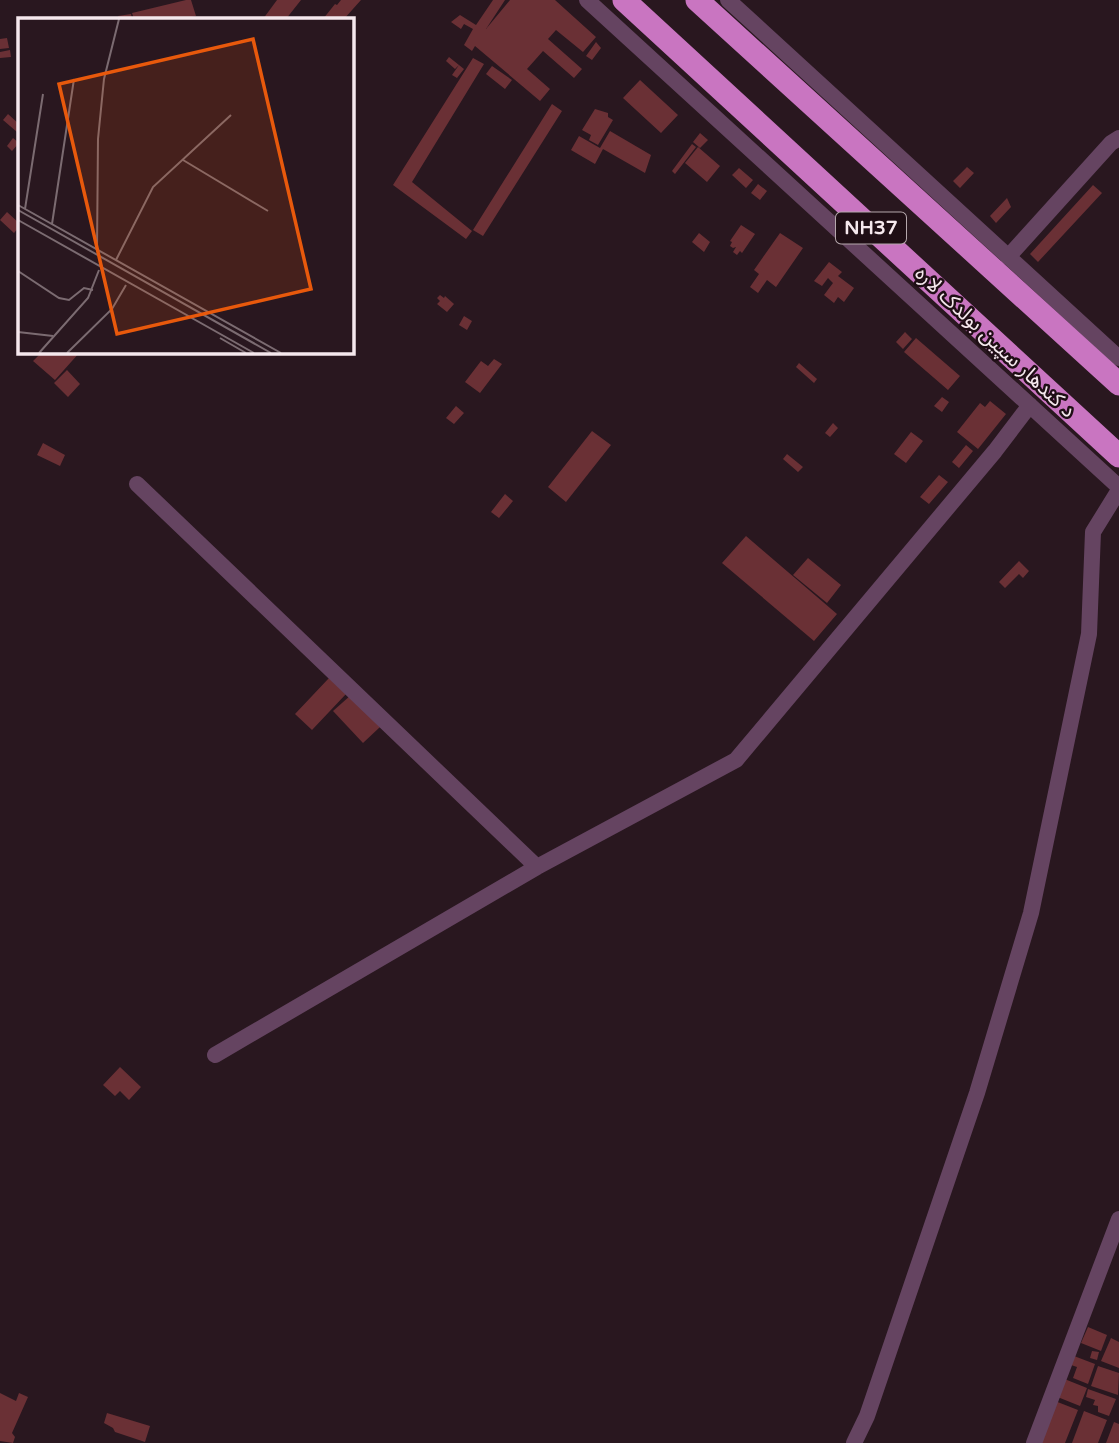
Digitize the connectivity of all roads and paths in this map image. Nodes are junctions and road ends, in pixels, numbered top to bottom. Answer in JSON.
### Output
{"nodes":[{"id":1,"x":587,"y":0,"type":"edge"},
{"id":2,"x":624,"y":0,"type":"edge"},
{"id":3,"x":697,"y":0,"type":"edge"},
{"id":4,"x":728,"y":0,"type":"edge"},
{"id":5,"x":1115,"y":141,"type":"edge"},
{"id":6,"x":1008,"y":257,"type":"junction"},
{"id":7,"x":1119,"y":358,"type":"edge"},
{"id":8,"x":1119,"y":384,"type":"edge"},
{"id":9,"x":1030,"y":405,"type":"junction"},
{"id":10,"x":1119,"y":456,"type":"edge"},
{"id":11,"x":137,"y":484,"type":"dead end"},
{"id":12,"x":1119,"y":488,"type":"edge"},
{"id":13,"x":537,"y":867,"type":"junction"},
{"id":14,"x":215,"y":1055,"type":"dead end"},
{"id":15,"x":1119,"y":1219,"type":"edge"},
{"id":16,"x":854,"y":1443,"type":"edge"},
{"id":17,"x":1034,"y":1443,"type":"edge"}],
"edges":[{"from":1,"to":9,"type":"street"},
{"from":2,"to":10,"type":"highway","name":"د کندهار سپین بولدک لاره","number":"NH37"},
{"from":3,"to":8,"type":"highway","number":"NH37"},
{"from":4,"to":6,"type":"street"},
{"from":5,"to":6,"type":"street"},
{"from":6,"to":7,"type":"street"},
{"from":9,"to":12,"type":"street"},
{"from":9,"to":13,"type":"street"},
{"from":11,"to":13,"type":"street"},
{"from":12,"to":16,"type":"street"},
{"from":13,"to":14,"type":"street"},
{"from":15,"to":17,"type":"street"}]}
